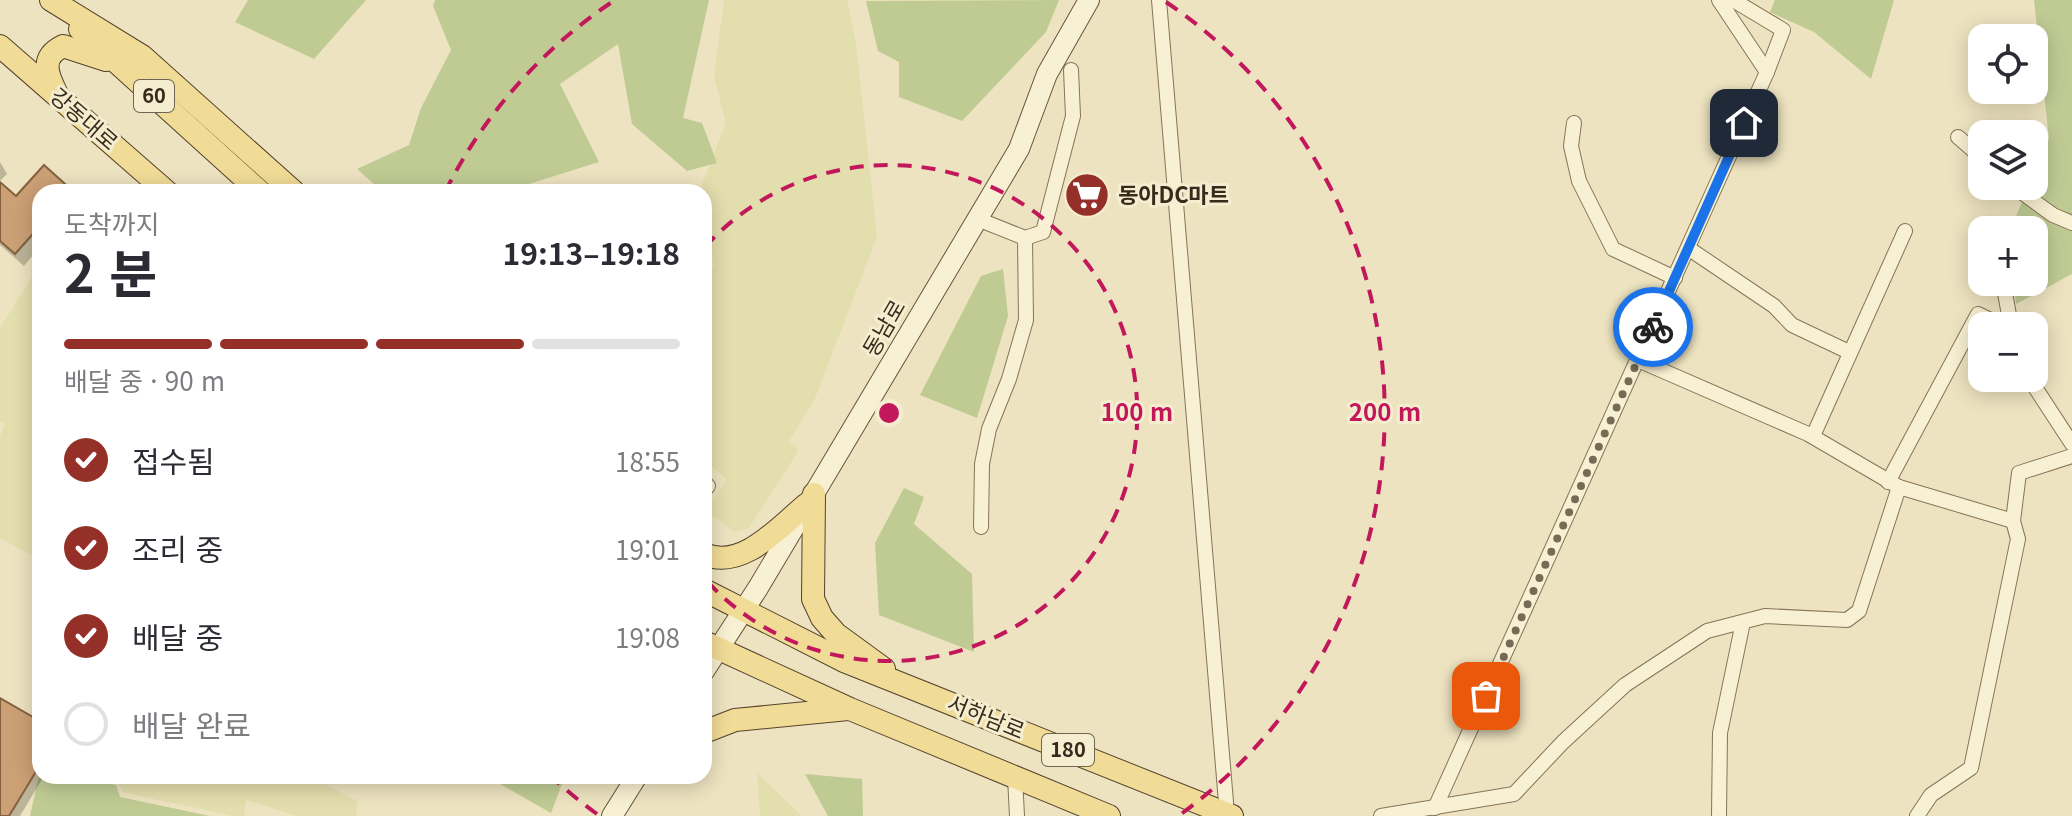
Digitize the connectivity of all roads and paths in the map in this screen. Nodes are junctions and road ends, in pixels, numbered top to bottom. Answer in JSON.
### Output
{"nodes":[{"id":1,"x":49,"y":0,"type":"edge"},
{"id":2,"x":1089,"y":0,"type":"edge"},
{"id":3,"x":1159,"y":0,"type":"edge"},
{"id":4,"x":1719,"y":0,"type":"edge"},
{"id":5,"x":1733,"y":0,"type":"edge"},
{"id":6,"x":0,"y":46,"type":"edge"},
{"id":7,"x":122,"y":67,"type":"junction"},
{"id":8,"x":1071,"y":70,"type":"dead end"},
{"id":9,"x":1767,"y":72,"type":"junction"},
{"id":10,"x":60,"y":98,"type":"junction"},
{"id":11,"x":1574,"y":123,"type":"dead end"},
{"id":12,"x":1958,"y":137,"type":"dead end"},
{"id":13,"x":1968,"y":146,"type":"edge"},
{"id":14,"x":158,"y":184,"type":"edge"},
{"id":15,"x":251,"y":184,"type":"edge"},
{"id":16,"x":285,"y":184,"type":"edge"},
{"id":17,"x":2032,"y":200,"type":"edge"},
{"id":18,"x":975,"y":218,"type":"junction"},
{"id":19,"x":2072,"y":223,"type":"edge"},
{"id":20,"x":1905,"y":231,"type":"dead end"},
{"id":21,"x":1025,"y":238,"type":"junction"},
{"id":22,"x":1688,"y":248,"type":"junction"},
{"id":23,"x":1675,"y":278,"type":"junction"},
{"id":24,"x":1968,"y":334,"type":"edge"},
{"id":25,"x":1849,"y":352,"type":"junction"},
{"id":26,"x":1638,"y":360,"type":"junction"},
{"id":27,"x":2038,"y":392,"type":"edge"},
{"id":28,"x":1813,"y":436,"type":"junction"},
{"id":29,"x":2072,"y":444,"type":"edge"},
{"id":30,"x":2072,"y":456,"type":"edge"},
{"id":31,"x":1893,"y":484,"type":"junction"},
{"id":32,"x":811,"y":499,"type":"junction"},
{"id":33,"x":2013,"y":521,"type":"junction"},
{"id":34,"x":981,"y":527,"type":"dead end"},
{"id":35,"x":712,"y":557,"type":"edge"},
{"id":36,"x":712,"y":595,"type":"edge"},
{"id":37,"x":742,"y":612,"type":"junction"},
{"id":38,"x":1743,"y":622,"type":"junction"},
{"id":39,"x":712,"y":644,"type":"edge"},
{"id":40,"x":712,"y":647,"type":"edge"},
{"id":41,"x":904,"y":684,"type":"junction"},
{"id":42,"x":850,"y":709,"type":"junction"},
{"id":43,"x":712,"y":729,"type":"edge"},
{"id":44,"x":1015,"y":777,"type":"junction"},
{"id":45,"x":632,"y":784,"type":"edge"},
{"id":46,"x":1435,"y":808,"type":"junction"},
{"id":47,"x":1229,"y":815,"type":"edge"},
{"id":48,"x":612,"y":816,"type":"edge"},
{"id":49,"x":1017,"y":816,"type":"edge"},
{"id":50,"x":1109,"y":816,"type":"edge"},
{"id":51,"x":1381,"y":816,"type":"edge"},
{"id":52,"x":1719,"y":816,"type":"edge"},
{"id":53,"x":1917,"y":816,"type":"edge"}],
"edges":[{"from":1,"to":7,"type":"main road","number":"60"},
{"from":1,"to":16,"type":"main road"},
{"from":2,"to":18,"type":"main road","name":"동남로"},
{"from":3,"to":47,"type":"street"},
{"from":4,"to":9,"type":"street"},
{"from":5,"to":9,"type":"street"},
{"from":6,"to":10,"type":"main road","name":"강동대로"},
{"from":7,"to":10,"type":"main road"},
{"from":7,"to":15,"type":"main road","number":"60"},
{"from":8,"to":21,"type":"street"},
{"from":9,"to":22,"type":"street"},
{"from":10,"to":14,"type":"main road","name":"강동대로"},
{"from":11,"to":23,"type":"street"},
{"from":12,"to":13,"type":"street"},
{"from":17,"to":19,"type":"street"},
{"from":18,"to":21,"type":"street"},
{"from":18,"to":32,"type":"main road","name":"동남로"},
{"from":20,"to":25,"type":"street"},
{"from":21,"to":34,"type":"street"},
{"from":22,"to":23,"type":"street"},
{"from":22,"to":25,"type":"street"},
{"from":23,"to":26,"type":"street"},
{"from":24,"to":31,"type":"street"},
{"from":25,"to":28,"type":"street"},
{"from":26,"to":28,"type":"street"},
{"from":26,"to":46,"type":"street"},
{"from":27,"to":29,"type":"street"},
{"from":28,"to":31,"type":"street"},
{"from":30,"to":33,"type":"street"},
{"from":31,"to":33,"type":"street"},
{"from":31,"to":38,"type":"street"},
{"from":32,"to":35,"type":"main road"},
{"from":32,"to":37,"type":"main road","name":"동남로"},
{"from":32,"to":41,"type":"main road"},
{"from":33,"to":53,"type":"street"},
{"from":36,"to":37,"type":"main road"},
{"from":37,"to":39,"type":"main road","name":"동남로"},
{"from":37,"to":41,"type":"main road","name":"서하남로","number":"180"},
{"from":38,"to":46,"type":"street"},
{"from":38,"to":52,"type":"street"},
{"from":40,"to":42,"type":"main road","name":"서하남로","number":"180"},
{"from":41,"to":47,"type":"main road","name":"서하남로","number":"180"},
{"from":42,"to":43,"type":"main road"},
{"from":42,"to":44,"type":"main road","name":"서하남로","number":"180"},
{"from":44,"to":49,"type":"street"},
{"from":44,"to":50,"type":"main road","name":"서하남로","number":"180"},
{"from":45,"to":48,"type":"main road"},
{"from":46,"to":51,"type":"street"}]}
